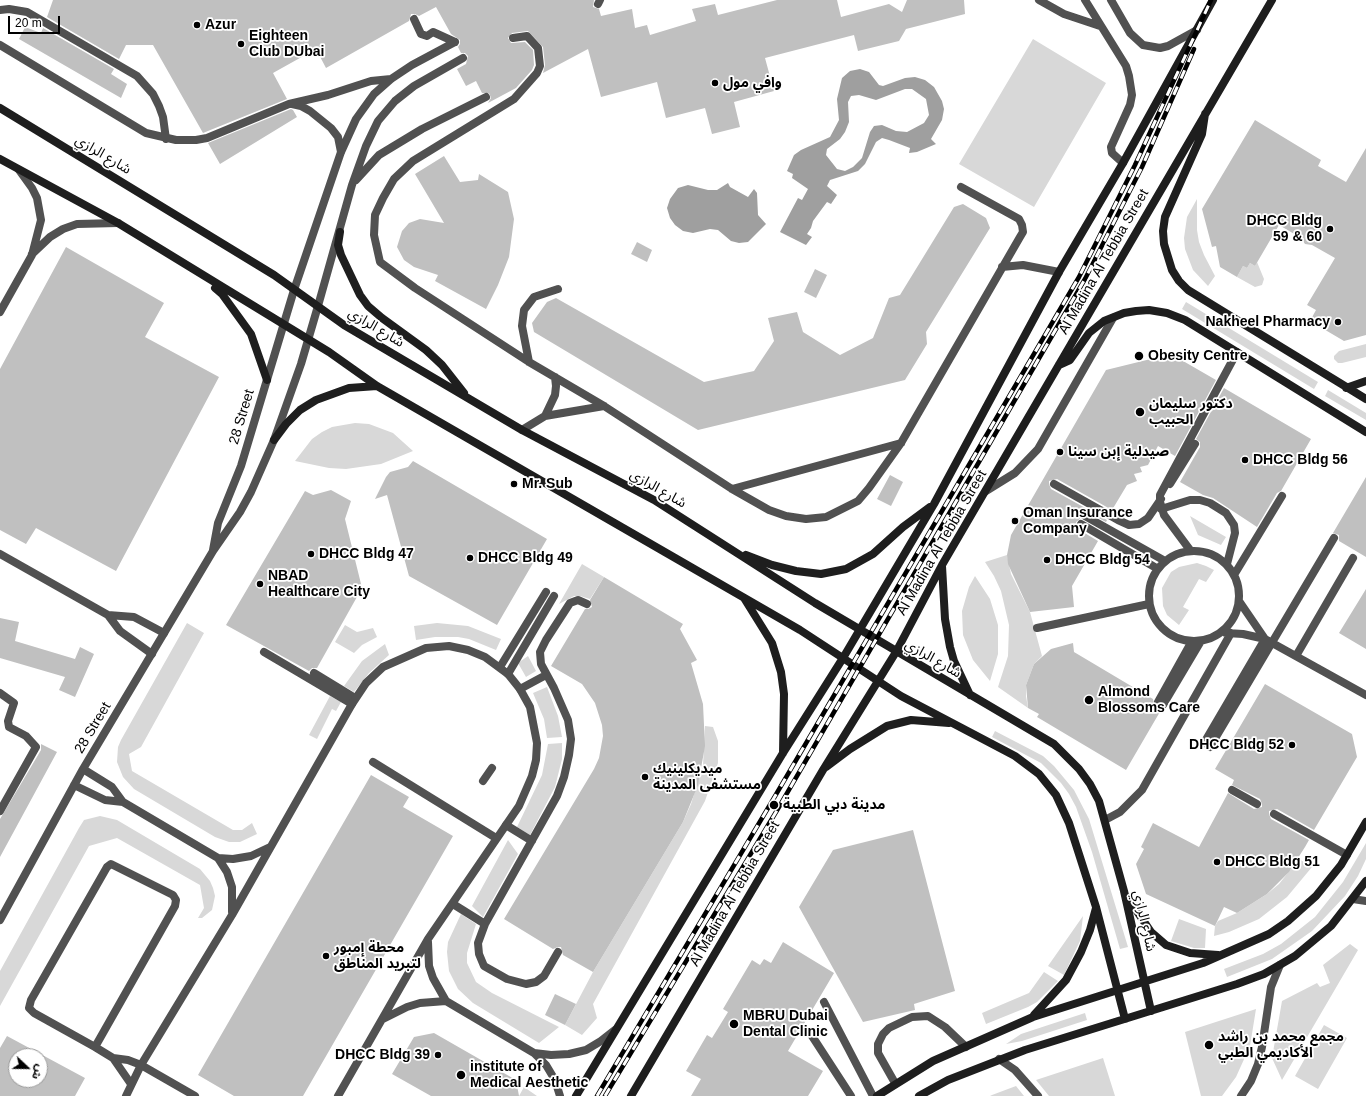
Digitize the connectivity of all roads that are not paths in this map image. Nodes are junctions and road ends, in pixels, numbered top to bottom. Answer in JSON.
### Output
{"nodes":[{"id":1,"x":1038,"y":0,"type":"edge"},
{"id":2,"x":1085,"y":0,"type":"edge"},
{"id":3,"x":1111,"y":0,"type":"edge"},
{"id":4,"x":1213,"y":0,"type":"edge"},
{"id":5,"x":1272,"y":0,"type":"edge"},
{"id":6,"x":0,"y":10,"type":"edge"},
{"id":7,"x":414,"y":19,"type":"dead end"},
{"id":8,"x":1100,"y":26,"type":"junction"},
{"id":9,"x":1197,"y":30,"type":"junction"},
{"id":10,"x":513,"y":38,"type":"dead end"},
{"id":11,"x":0,"y":45,"type":"edge"},
{"id":12,"x":463,"y":58,"type":"dead end"},
{"id":13,"x":391,"y":79,"type":"junction"},
{"id":14,"x":486,"y":97,"type":"dead end"},
{"id":15,"x":289,"y":104,"type":"junction"},
{"id":16,"x":0,"y":108,"type":"edge"},
{"id":17,"x":1205,"y":114,"type":"junction"},
{"id":18,"x":166,"y":139,"type":"junction"},
{"id":19,"x":341,"y":152,"type":"junction"},
{"id":20,"x":0,"y":159,"type":"edge"},
{"id":21,"x":1123,"y":163,"type":"junction"},
{"id":22,"x":19,"y":170,"type":"junction"},
{"id":23,"x":352,"y":185,"type":"junction"},
{"id":24,"x":960,"y":187,"type":"dead end"},
{"id":25,"x":118,"y":223,"type":"junction"},
{"id":26,"x":340,"y":232,"type":"junction"},
{"id":27,"x":32,"y":255,"type":"junction"},
{"id":28,"x":1002,"y":267,"type":"junction"},
{"id":29,"x":195,"y":272,"type":"junction"},
{"id":30,"x":1059,"y":272,"type":"junction"},
{"id":31,"x":558,"y":289,"type":"dead end"},
{"id":32,"x":12,"y":290,"type":"junction"},
{"id":33,"x":294,"y":290,"type":"junction"},
{"id":34,"x":0,"y":298,"type":"edge"},
{"id":35,"x":318,"y":306,"type":"junction"},
{"id":36,"x":0,"y":312,"type":"edge"},
{"id":37,"x":1113,"y":318,"type":"junction"},
{"id":38,"x":284,"y":324,"type":"junction"},
{"id":39,"x":308,"y":339,"type":"junction"},
{"id":40,"x":1237,"y":352,"type":"junction"},
{"id":41,"x":529,"y":362,"type":"junction"},
{"id":42,"x":1059,"y":365,"type":"junction"},
{"id":43,"x":555,"y":377,"type":"junction"},
{"id":44,"x":267,"y":380,"type":"junction"},
{"id":45,"x":1366,"y":380,"type":"edge"},
{"id":46,"x":377,"y":386,"type":"junction"},
{"id":47,"x":1346,"y":388,"type":"junction"},
{"id":48,"x":465,"y":395,"type":"junction"},
{"id":49,"x":1366,"y":400,"type":"edge"},
{"id":50,"x":604,"y":406,"type":"junction"},
{"id":51,"x":545,"y":416,"type":"junction"},
{"id":52,"x":522,"y":430,"type":"junction"},
{"id":53,"x":1366,"y":432,"type":"edge"},
{"id":54,"x":274,"y":440,"type":"junction"},
{"id":55,"x":901,"y":443,"type":"junction"},
{"id":56,"x":1195,"y":444,"type":"dead end"},
{"id":57,"x":1054,"y":484,"type":"dead end"},
{"id":58,"x":732,"y":489,"type":"junction"},
{"id":59,"x":986,"y":491,"type":"junction"},
{"id":60,"x":1282,"y":496,"type":"dead end"},
{"id":61,"x":934,"y":504,"type":"junction"},
{"id":62,"x":1160,"y":506,"type":"junction"},
{"id":63,"x":1334,"y":538,"type":"dead end"},
{"id":64,"x":730,"y":548,"type":"junction"},
{"id":65,"x":1190,"y":550,"type":"junction"},
{"id":66,"x":213,"y":551,"type":"junction"},
{"id":67,"x":0,"y":554,"type":"edge"},
{"id":68,"x":1354,"y":558,"type":"dead end"},
{"id":69,"x":1165,"y":561,"type":"junction"},
{"id":70,"x":1227,"y":564,"type":"junction"},
{"id":71,"x":942,"y":565,"type":"junction"},
{"id":72,"x":1158,"y":568,"type":"junction"},
{"id":73,"x":1234,"y":575,"type":"junction"},
{"id":74,"x":546,"y":592,"type":"dead end"},
{"id":75,"x":554,"y":596,"type":"dead end"},
{"id":76,"x":742,"y":596,"type":"junction"},
{"id":77,"x":1239,"y":601,"type":"junction"},
{"id":78,"x":588,"y":604,"type":"dead end"},
{"id":79,"x":1149,"y":604,"type":"junction"},
{"id":80,"x":108,"y":615,"type":"junction"},
{"id":81,"x":1037,"y":628,"type":"dead end"},
{"id":82,"x":860,"y":630,"type":"junction"},
{"id":83,"x":1221,"y":632,"type":"junction"},
{"id":84,"x":164,"y":633,"type":"junction"},
{"id":85,"x":1231,"y":633,"type":"junction"},
{"id":86,"x":1201,"y":640,"type":"junction"},
{"id":87,"x":1192,"y":641,"type":"junction"},
{"id":88,"x":1268,"y":641,"type":"junction"},
{"id":89,"x":264,"y":652,"type":"dead end"},
{"id":90,"x":896,"y":652,"type":"junction"},
{"id":91,"x":152,"y":654,"type":"junction"},
{"id":92,"x":1296,"y":656,"type":"junction"},
{"id":93,"x":844,"y":658,"type":"junction"},
{"id":94,"x":500,"y":667,"type":"junction"},
{"id":95,"x":314,"y":673,"type":"dead end"},
{"id":96,"x":508,"y":674,"type":"junction"},
{"id":97,"x":546,"y":675,"type":"junction"},
{"id":98,"x":878,"y":681,"type":"junction"},
{"id":99,"x":520,"y":689,"type":"junction"},
{"id":100,"x":0,"y":693,"type":"edge"},
{"id":101,"x":970,"y":695,"type":"junction"},
{"id":102,"x":1366,"y":695,"type":"edge"},
{"id":103,"x":354,"y":701,"type":"junction"},
{"id":104,"x":955,"y":724,"type":"junction"},
{"id":105,"x":1207,"y":745,"type":"dead end"},
{"id":106,"x":783,"y":753,"type":"junction"},
{"id":107,"x":373,"y":762,"type":"dead end"},
{"id":108,"x":492,"y":768,"type":"dead end"},
{"id":109,"x":83,"y":769,"type":"junction"},
{"id":110,"x":822,"y":770,"type":"junction"},
{"id":111,"x":483,"y":780,"type":"dead end"},
{"id":112,"x":74,"y":785,"type":"junction"},
{"id":113,"x":1232,"y":790,"type":"dead end"},
{"id":114,"x":123,"y":802,"type":"junction"},
{"id":115,"x":1256,"y":804,"type":"dead end"},
{"id":116,"x":0,"y":811,"type":"edge"},
{"id":117,"x":1274,"y":814,"type":"dead end"},
{"id":118,"x":1105,"y":820,"type":"junction"},
{"id":119,"x":1366,"y":822,"type":"edge"},
{"id":120,"x":506,"y":825,"type":"junction"},
{"id":121,"x":496,"y":838,"type":"junction"},
{"id":122,"x":532,"y":841,"type":"junction"},
{"id":123,"x":271,"y":846,"type":"junction"},
{"id":124,"x":1347,"y":855,"type":"junction"},
{"id":125,"x":218,"y":858,"type":"junction"},
{"id":126,"x":1366,"y":881,"type":"edge"},
{"id":127,"x":1124,"y":892,"type":"junction"},
{"id":128,"x":1354,"y":899,"type":"junction"},
{"id":129,"x":1366,"y":901,"type":"edge"},
{"id":130,"x":453,"y":904,"type":"junction"},
{"id":131,"x":1096,"y":907,"type":"junction"},
{"id":132,"x":232,"y":915,"type":"junction"},
{"id":133,"x":0,"y":920,"type":"edge"},
{"id":134,"x":485,"y":924,"type":"junction"},
{"id":135,"x":428,"y":939,"type":"junction"},
{"id":136,"x":558,"y":952,"type":"dead end"},
{"id":137,"x":1221,"y":956,"type":"junction"},
{"id":138,"x":1280,"y":965,"type":"junction"},
{"id":139,"x":1145,"y":982,"type":"junction"},
{"id":140,"x":1118,"y":990,"type":"junction"},
{"id":141,"x":446,"y":1001,"type":"junction"},
{"id":142,"x":824,"y":1002,"type":"dead end"},
{"id":143,"x":1151,"y":1011,"type":"junction"},
{"id":144,"x":1032,"y":1017,"type":"junction"},
{"id":145,"x":1125,"y":1018,"type":"junction"},
{"id":146,"x":382,"y":1019,"type":"junction"},
{"id":147,"x":615,"y":1030,"type":"junction"},
{"id":148,"x":812,"y":1036,"type":"dead end"},
{"id":149,"x":95,"y":1047,"type":"junction"},
{"id":150,"x":966,"y":1047,"type":"junction"},
{"id":151,"x":534,"y":1053,"type":"junction"},
{"id":152,"x":113,"y":1058,"type":"junction"},
{"id":153,"x":999,"y":1059,"type":"junction"},
{"id":154,"x":142,"y":1065,"type":"junction"},
{"id":155,"x":895,"y":1083,"type":"junction"},
{"id":156,"x":131,"y":1084,"type":"junction"},
{"id":157,"x":126,"y":1096,"type":"edge"},
{"id":158,"x":195,"y":1096,"type":"edge"},
{"id":159,"x":338,"y":1096,"type":"edge"},
{"id":160,"x":560,"y":1096,"type":"edge"},
{"id":161,"x":576,"y":1096,"type":"edge"},
{"id":162,"x":631,"y":1096,"type":"edge"},
{"id":163,"x":851,"y":1096,"type":"edge"},
{"id":164,"x":873,"y":1096,"type":"edge"},
{"id":165,"x":877,"y":1096,"type":"edge"},
{"id":166,"x":919,"y":1096,"type":"edge"},
{"id":167,"x":1038,"y":1096,"type":"edge"},
{"id":168,"x":1242,"y":1096,"type":"edge"}],
"edges":[{"from":1,"to":8,"type":"street"},
{"from":2,"to":8,"type":"street"},
{"from":3,"to":9,"type":"street"},
{"from":4,"to":9,"type":"street","name":"Al Madina Al Tebbia Street"},
{"from":5,"to":17,"type":"street","name":"Al Madina Al Tebbia Street"},
{"from":6,"to":18,"type":"street"},
{"from":7,"to":13,"type":"street","name":"28 Street"},
{"from":8,"to":21,"type":"street"},
{"from":9,"to":21,"type":"street","name":"Al Madina Al Tebbia Street"},
{"from":10,"to":41,"type":"street"},
{"from":11,"to":18,"type":"street"},
{"from":12,"to":23,"type":"street","name":"28 Street"},
{"from":13,"to":15,"type":"street"},
{"from":13,"to":19,"type":"street","name":"28 Street"},
{"from":14,"to":23,"type":"street"},
{"from":15,"to":18,"type":"street"},
{"from":15,"to":19,"type":"street"},
{"from":16,"to":33,"type":"street","name":"شارع الرازي"},
{"from":17,"to":42,"type":"street","name":"Al Madina Al Tebbia Street"},
{"from":17,"to":47,"type":"street"},
{"from":19,"to":33,"type":"street","name":"28 Street"},
{"from":20,"to":22,"type":"street"},
{"from":21,"to":30,"type":"street","name":"Al Madina Al Tebbia Street"},
{"from":22,"to":25,"type":"street"},
{"from":22,"to":27,"type":"street"},
{"from":23,"to":26,"type":"street","name":"28 Street"},
{"from":24,"to":28,"type":"street"},
{"from":25,"to":27,"type":"street"},
{"from":25,"to":29,"type":"street"},
{"from":26,"to":35,"type":"street","name":"28 Street"},
{"from":26,"to":48,"type":"street"},
{"from":27,"to":32,"type":"street"},
{"from":28,"to":30,"type":"street"},
{"from":28,"to":55,"type":"street"},
{"from":29,"to":38,"type":"street"},
{"from":29,"to":44,"type":"street"},
{"from":30,"to":61,"type":"street","name":"Al Madina Al Tebbia Street"},
{"from":31,"to":41,"type":"street"},
{"from":32,"to":34,"type":"street"},
{"from":32,"to":36,"type":"street"},
{"from":33,"to":35,"type":"street","name":"شارع الرازي"},
{"from":33,"to":38,"type":"street","name":"28 Street"},
{"from":35,"to":39,"type":"street","name":"28 Street"},
{"from":35,"to":48,"type":"street","name":"شارع الرازي"},
{"from":37,"to":40,"type":"street"},
{"from":37,"to":42,"type":"street"},
{"from":37,"to":59,"type":"street"},
{"from":38,"to":39,"type":"street"},
{"from":38,"to":44,"type":"street","name":"28 Street"},
{"from":39,"to":46,"type":"street"},
{"from":39,"to":54,"type":"street","name":"28 Street"},
{"from":40,"to":53,"type":"street"},
{"from":40,"to":62,"type":"street"},
{"from":41,"to":43,"type":"street"},
{"from":42,"to":59,"type":"street","name":"Al Madina Al Tebbia Street"},
{"from":43,"to":50,"type":"street"},
{"from":43,"to":51,"type":"street"},
{"from":44,"to":66,"type":"street","name":"28 Street"},
{"from":45,"to":47,"type":"street"},
{"from":46,"to":54,"type":"street"},
{"from":46,"to":76,"type":"street"},
{"from":47,"to":49,"type":"street"},
{"from":48,"to":52,"type":"street","name":"شارع الرازي"},
{"from":50,"to":51,"type":"street"},
{"from":50,"to":58,"type":"street"},
{"from":51,"to":52,"type":"street"},
{"from":52,"to":64,"type":"street","name":"شارع الرازي"},
{"from":54,"to":66,"type":"street","name":"28 Street"},
{"from":55,"to":58,"type":"street"},
{"from":55,"to":58,"type":"street"},
{"from":56,"to":62,"type":"street"},
{"from":57,"to":62,"type":"street"},
{"from":59,"to":71,"type":"street","name":"Al Madina Al Tebbia Street"},
{"from":60,"to":73,"type":"street"},
{"from":61,"to":64,"type":"street"},
{"from":61,"to":82,"type":"street","name":"Al Madina Al Tebbia Street"},
{"from":62,"to":65,"type":"street"},
{"from":62,"to":70,"type":"street"},
{"from":63,"to":88,"type":"street"},
{"from":64,"to":82,"type":"street","name":"شارع الرازي"},
{"from":65,"to":69,"type":"street"},
{"from":65,"to":70,"type":"street"},
{"from":66,"to":84,"type":"street","name":"28 Street"},
{"from":67,"to":80,"type":"street"},
{"from":68,"to":92,"type":"street"},
{"from":69,"to":72,"type":"street"},
{"from":69,"to":72,"type":"street"},
{"from":70,"to":73,"type":"street"},
{"from":71,"to":90,"type":"street","name":"Al Madina Al Tebbia Street"},
{"from":71,"to":101,"type":"street"},
{"from":72,"to":79,"type":"street"},
{"from":73,"to":77,"type":"street"},
{"from":74,"to":94,"type":"street"},
{"from":75,"to":96,"type":"street"},
{"from":76,"to":93,"type":"street"},
{"from":76,"to":106,"type":"street"},
{"from":77,"to":83,"type":"street"},
{"from":77,"to":88,"type":"street"},
{"from":78,"to":97,"type":"street"},
{"from":79,"to":81,"type":"street"},
{"from":79,"to":87,"type":"street"},
{"from":80,"to":84,"type":"street"},
{"from":80,"to":91,"type":"street"},
{"from":82,"to":90,"type":"street","name":"شارع الرازي"},
{"from":82,"to":93,"type":"street","name":"Al Madina Al Tebbia Street"},
{"from":83,"to":85,"type":"street"},
{"from":83,"to":86,"type":"street"},
{"from":84,"to":91,"type":"street","name":"28 Street"},
{"from":85,"to":88,"type":"street"},
{"from":85,"to":118,"type":"street"},
{"from":86,"to":87,"type":"street"},
{"from":86,"to":87,"type":"street"},
{"from":88,"to":92,"type":"street"},
{"from":88,"to":105,"type":"street"},
{"from":89,"to":103,"type":"street"},
{"from":90,"to":98,"type":"street","name":"Al Madina Al Tebbia Street"},
{"from":90,"to":101,"type":"street","name":"شارع الرازي"},
{"from":91,"to":109,"type":"street","name":"28 Street"},
{"from":92,"to":102,"type":"street"},
{"from":93,"to":98,"type":"street"},
{"from":93,"to":106,"type":"street","name":"Al Madina Al Tebbia Street"},
{"from":94,"to":96,"type":"street"},
{"from":94,"to":103,"type":"street"},
{"from":95,"to":103,"type":"street"},
{"from":96,"to":99,"type":"street"},
{"from":97,"to":99,"type":"street"},
{"from":97,"to":122,"type":"street"},
{"from":98,"to":104,"type":"street"},
{"from":98,"to":110,"type":"street","name":"Al Madina Al Tebbia Street"},
{"from":99,"to":120,"type":"street"},
{"from":100,"to":116,"type":"street"},
{"from":101,"to":118,"type":"street","name":"شارع الرازي"},
{"from":103,"to":123,"type":"street"},
{"from":104,"to":110,"type":"street"},
{"from":104,"to":131,"type":"street"},
{"from":106,"to":147,"type":"street","name":"Al Madina Al Tebbia Street"},
{"from":107,"to":121,"type":"street"},
{"from":108,"to":111,"type":"street"},
{"from":109,"to":112,"type":"street","name":"28 Street"},
{"from":109,"to":114,"type":"street"},
{"from":110,"to":162,"type":"street","name":"Al Madina Al Tebbia Street"},
{"from":112,"to":114,"type":"street"},
{"from":112,"to":133,"type":"street","name":"28 Street"},
{"from":113,"to":115,"type":"street"},
{"from":114,"to":125,"type":"street"},
{"from":117,"to":124,"type":"street"},
{"from":118,"to":127,"type":"street","name":"شارع الرازي"},
{"from":119,"to":124,"type":"street"},
{"from":120,"to":121,"type":"street"},
{"from":120,"to":122,"type":"street"},
{"from":121,"to":130,"type":"street"},
{"from":122,"to":134,"type":"street"},
{"from":123,"to":125,"type":"street"},
{"from":123,"to":132,"type":"street"},
{"from":124,"to":137,"type":"street"},
{"from":125,"to":132,"type":"street"},
{"from":126,"to":128,"type":"street"},
{"from":127,"to":137,"type":"street"},
{"from":127,"to":139,"type":"street","name":"شارع الرازي"},
{"from":128,"to":129,"type":"street"},
{"from":128,"to":138,"type":"street"},
{"from":130,"to":134,"type":"street"},
{"from":130,"to":135,"type":"street"},
{"from":131,"to":140,"type":"street"},
{"from":131,"to":144,"type":"street"},
{"from":132,"to":154,"type":"street"},
{"from":134,"to":136,"type":"street"},
{"from":135,"to":141,"type":"street"},
{"from":135,"to":146,"type":"street"},
{"from":137,"to":139,"type":"street"},
{"from":138,"to":143,"type":"street"},
{"from":138,"to":168,"type":"street"},
{"from":139,"to":140,"type":"street"},
{"from":139,"to":143,"type":"street","name":"شارع الرازي"},
{"from":140,"to":144,"type":"street"},
{"from":140,"to":145,"type":"street"},
{"from":141,"to":146,"type":"street"},
{"from":141,"to":151,"type":"street"},
{"from":142,"to":164,"type":"street"},
{"from":143,"to":145,"type":"street"},
{"from":144,"to":150,"type":"street"},
{"from":145,"to":153,"type":"street"},
{"from":146,"to":159,"type":"street"},
{"from":147,"to":151,"type":"street"},
{"from":147,"to":161,"type":"street","name":"Al Madina Al Tebbia Street"},
{"from":148,"to":163,"type":"street"},
{"from":149,"to":149,"type":"street"},
{"from":149,"to":152,"type":"street"},
{"from":150,"to":155,"type":"street"},
{"from":150,"to":155,"type":"street"},
{"from":151,"to":160,"type":"street"},
{"from":152,"to":154,"type":"street"},
{"from":152,"to":156,"type":"street"},
{"from":153,"to":166,"type":"street"},
{"from":153,"to":167,"type":"street"},
{"from":154,"to":156,"type":"street"},
{"from":154,"to":158,"type":"street"},
{"from":155,"to":165,"type":"street"},
{"from":156,"to":157,"type":"street"}]}
